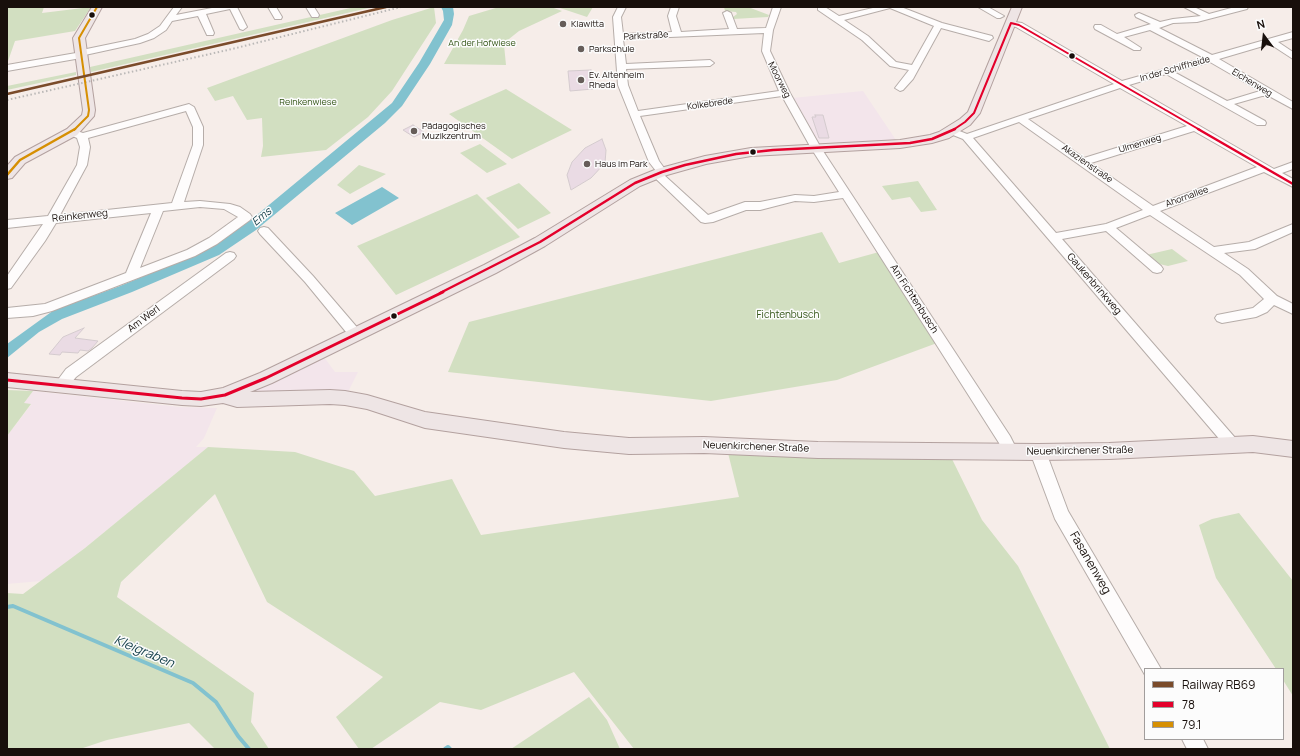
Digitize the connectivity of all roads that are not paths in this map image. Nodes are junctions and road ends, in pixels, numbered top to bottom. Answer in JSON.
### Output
{"nodes":[{"id":1,"x":97,"y":7,"type":"edge"},
{"id":2,"x":178,"y":7,"type":"edge"},
{"id":3,"x":229,"y":7,"type":"edge"},
{"id":4,"x":233,"y":7,"type":"edge"},
{"id":5,"x":272,"y":7,"type":"edge"},
{"id":6,"x":310,"y":7,"type":"edge"},
{"id":7,"x":622,"y":7,"type":"edge"},
{"id":8,"x":675,"y":7,"type":"edge"},
{"id":9,"x":777,"y":7,"type":"edge"},
{"id":10,"x":887,"y":7,"type":"edge"},
{"id":11,"x":894,"y":7,"type":"edge"},
{"id":12,"x":982,"y":7,"type":"edge"},
{"id":13,"x":1017,"y":7,"type":"edge"},
{"id":14,"x":1188,"y":7,"type":"edge"},
{"id":15,"x":1244,"y":7,"type":"edge"},
{"id":16,"x":821,"y":8,"type":"dead end"},
{"id":17,"x":201,"y":13,"type":"junction"},
{"id":18,"x":727,"y":13,"type":"dead end"},
{"id":19,"x":315,"y":15,"type":"dead end"},
{"id":20,"x":1139,"y":15,"type":"dead end"},
{"id":21,"x":278,"y":17,"type":"dead end"},
{"id":22,"x":1208,"y":17,"type":"junction"},
{"id":23,"x":169,"y":19,"type":"junction"},
{"id":24,"x":838,"y":19,"type":"junction"},
{"id":25,"x":1005,"y":19,"type":"junction"},
{"id":26,"x":939,"y":25,"type":"junction"},
{"id":27,"x":1155,"y":26,"type":"junction"},
{"id":28,"x":243,"y":27,"type":"dead end"},
{"id":29,"x":1098,"y":27,"type":"dead end"},
{"id":30,"x":769,"y":30,"type":"junction"},
{"id":31,"x":734,"y":31,"type":"junction"},
{"id":32,"x":210,"y":33,"type":"dead end"},
{"id":33,"x":677,"y":34,"type":"junction"},
{"id":34,"x":1293,"y":34,"type":"edge"},
{"id":35,"x":619,"y":37,"type":"junction"},
{"id":36,"x":1116,"y":37,"type":"junction"},
{"id":37,"x":989,"y":38,"type":"dead end"},
{"id":38,"x":1271,"y":41,"type":"junction"},
{"id":39,"x":1137,"y":48,"type":"dead end"},
{"id":40,"x":707,"y":53,"type":"dead end"},
{"id":41,"x":81,"y":54,"type":"junction"},
{"id":42,"x":1293,"y":56,"type":"edge"},
{"id":43,"x":1212,"y":59,"type":"junction"},
{"id":44,"x":621,"y":67,"type":"junction"},
{"id":45,"x":7,"y":68,"type":"edge"},
{"id":46,"x":914,"y":68,"type":"junction"},
{"id":47,"x":1168,"y":72,"type":"junction"},
{"id":48,"x":1122,"y":84,"type":"junction"},
{"id":49,"x":900,"y":88,"type":"dead end"},
{"id":50,"x":785,"y":93,"type":"junction"},
{"id":51,"x":1268,"y":93,"type":"junction"},
{"id":52,"x":1226,"y":104,"type":"junction"},
{"id":53,"x":1293,"y":106,"type":"edge"},
{"id":54,"x":635,"y":114,"type":"junction"},
{"id":55,"x":1021,"y":119,"type":"junction"},
{"id":56,"x":1261,"y":123,"type":"dead end"},
{"id":57,"x":1195,"y":127,"type":"junction"},
{"id":58,"x":952,"y":131,"type":"junction"},
{"id":59,"x":77,"y":134,"type":"junction"},
{"id":60,"x":967,"y":137,"type":"junction"},
{"id":61,"x":816,"y":148,"type":"junction"},
{"id":62,"x":1084,"y":162,"type":"junction"},
{"id":63,"x":1293,"y":165,"type":"edge"},
{"id":64,"x":1269,"y":171,"type":"junction"},
{"id":65,"x":660,"y":173,"type":"junction"},
{"id":66,"x":7,"y":175,"type":"edge"},
{"id":67,"x":1293,"y":184,"type":"edge"},
{"id":68,"x":846,"y":194,"type":"junction"},
{"id":69,"x":177,"y":206,"type":"junction"},
{"id":70,"x":159,"y":208,"type":"junction"},
{"id":71,"x":1152,"y":210,"type":"junction"},
{"id":72,"x":52,"y":219,"type":"junction"},
{"id":73,"x":7,"y":224,"type":"edge"},
{"id":74,"x":1108,"y":227,"type":"junction"},
{"id":75,"x":1293,"y":228,"type":"edge"},
{"id":76,"x":264,"y":230,"type":"dead end"},
{"id":77,"x":1053,"y":237,"type":"junction"},
{"id":78,"x":1213,"y":251,"type":"junction"},
{"id":79,"x":230,"y":256,"type":"dead end"},
{"id":80,"x":1157,"y":269,"type":"dead end"},
{"id":81,"x":133,"y":276,"type":"junction"},
{"id":82,"x":7,"y":285,"type":"edge"},
{"id":83,"x":1272,"y":299,"type":"junction"},
{"id":84,"x":1293,"y":309,"type":"edge"},
{"id":85,"x":7,"y":313,"type":"edge"},
{"id":86,"x":1222,"y":318,"type":"dead end"},
{"id":87,"x":356,"y":335,"type":"junction"},
{"id":88,"x":7,"y":380,"type":"edge"},
{"id":89,"x":61,"y":385,"type":"junction"},
{"id":90,"x":225,"y":395,"type":"junction"},
{"id":91,"x":1232,"y":444,"type":"junction"},
{"id":92,"x":1293,"y":449,"type":"edge"},
{"id":93,"x":1010,"y":452,"type":"junction"},
{"id":94,"x":1038,"y":452,"type":"junction"},
{"id":95,"x":1151,"y":668,"type":"edge"},
{"id":96,"x":1193,"y":740,"type":"edge"},
{"id":97,"x":1198,"y":749,"type":"edge"}],
"edges":[{"from":1,"to":41,"type":"main road"},
{"from":2,"to":23,"type":"street"},
{"from":3,"to":17,"type":"street"},
{"from":4,"to":28,"type":"street"},
{"from":5,"to":21,"type":"street"},
{"from":6,"to":19,"type":"street"},
{"from":7,"to":35,"type":"street"},
{"from":8,"to":33,"type":"street"},
{"from":9,"to":30,"type":"street","name":"Moorweg"},
{"from":10,"to":24,"type":"street"},
{"from":11,"to":26,"type":"street"},
{"from":12,"to":25,"type":"street"},
{"from":13,"to":25,"type":"main road"},
{"from":14,"to":22,"type":"street"},
{"from":15,"to":22,"type":"street"},
{"from":16,"to":24,"type":"street"},
{"from":17,"to":23,"type":"street"},
{"from":17,"to":32,"type":"street"},
{"from":18,"to":31,"type":"street"},
{"from":20,"to":27,"type":"street","name":"Eichenweg"},
{"from":22,"to":27,"type":"street"},
{"from":23,"to":41,"type":"street"},
{"from":24,"to":46,"type":"street"},
{"from":25,"to":48,"type":"street"},
{"from":25,"to":58,"type":"main road"},
{"from":26,"to":37,"type":"street"},
{"from":26,"to":46,"type":"street"},
{"from":27,"to":36,"type":"street"},
{"from":27,"to":43,"type":"street","name":"Eichenweg"},
{"from":29,"to":36,"type":"street"},
{"from":30,"to":31,"type":"street","name":"Parkstraße"},
{"from":30,"to":50,"type":"street","name":"Moorweg"},
{"from":31,"to":33,"type":"street","name":"Parkstraße"},
{"from":33,"to":35,"type":"street","name":"Parkstraße"},
{"from":34,"to":38,"type":"street","name":"In der Schiffheide"},
{"from":35,"to":44,"type":"street","name":"Parkstraße"},
{"from":36,"to":39,"type":"street"},
{"from":38,"to":42,"type":"street"},
{"from":38,"to":43,"type":"street","name":"In der Schiffheide"},
{"from":40,"to":44,"type":"street"},
{"from":41,"to":45,"type":"street"},
{"from":41,"to":59,"type":"main road"},
{"from":43,"to":47,"type":"street","name":"In der Schiffheide"},
{"from":43,"to":51,"type":"street","name":"Eichenweg"},
{"from":44,"to":54,"type":"street","name":"Parkstraße"},
{"from":46,"to":49,"type":"street"},
{"from":47,"to":48,"type":"street","name":"In der Schiffheide"},
{"from":47,"to":52,"type":"street"},
{"from":48,"to":55,"type":"street","name":"In der Schiffheide"},
{"from":48,"to":57,"type":"street"},
{"from":50,"to":54,"type":"street","name":"Kolkebrede"},
{"from":50,"to":61,"type":"street","name":"Moorweg"},
{"from":51,"to":52,"type":"street"},
{"from":51,"to":53,"type":"street","name":"Eichenweg"},
{"from":52,"to":56,"type":"street"},
{"from":54,"to":65,"type":"street","name":"Parkstraße"},
{"from":55,"to":60,"type":"street","name":"In der Schiffheide"},
{"from":55,"to":62,"type":"street","name":"Akazienstraße"},
{"from":57,"to":62,"type":"street","name":"Ulmenweg"},
{"from":57,"to":64,"type":"street"},
{"from":58,"to":60,"type":"street","name":"Gaukenbrinkweg"},
{"from":58,"to":61,"type":"main road"},
{"from":59,"to":66,"type":"main road"},
{"from":59,"to":69,"type":"street"},
{"from":59,"to":72,"type":"street"},
{"from":60,"to":77,"type":"street","name":"Gaukenbrinkweg"},
{"from":61,"to":65,"type":"main road"},
{"from":61,"to":68,"type":"street","name":"Am Fichtenbusch"},
{"from":62,"to":71,"type":"street","name":"Akazienstraße"},
{"from":63,"to":64,"type":"street","name":"Ahornallee"},
{"from":64,"to":67,"type":"street"},
{"from":64,"to":71,"type":"street","name":"Ahornallee"},
{"from":65,"to":68,"type":"street","name":"Parkstraße"},
{"from":65,"to":87,"type":"main road"},
{"from":68,"to":93,"type":"street","name":"Am Fichtenbusch"},
{"from":69,"to":70,"type":"street","name":"Reinkenweg"},
{"from":69,"to":81,"type":"street","name":"Reinkenweg"},
{"from":70,"to":72,"type":"street","name":"Reinkenweg"},
{"from":70,"to":81,"type":"street"},
{"from":71,"to":74,"type":"street","name":"Ahornallee"},
{"from":71,"to":78,"type":"street","name":"Akazienstraße"},
{"from":72,"to":73,"type":"street","name":"Reinkenweg"},
{"from":72,"to":82,"type":"street"},
{"from":74,"to":77,"type":"street","name":"Ahornallee"},
{"from":74,"to":80,"type":"street"},
{"from":75,"to":78,"type":"street"},
{"from":76,"to":87,"type":"street"},
{"from":77,"to":91,"type":"street","name":"Gaukenbrinkweg"},
{"from":78,"to":83,"type":"street","name":"Akazienstraße"},
{"from":79,"to":89,"type":"street","name":"Am Werl"},
{"from":81,"to":85,"type":"street"},
{"from":83,"to":84,"type":"street","name":"Akazienstraße"},
{"from":83,"to":86,"type":"street"},
{"from":87,"to":90,"type":"main road"},
{"from":88,"to":89,"type":"main road"},
{"from":89,"to":90,"type":"main road"},
{"from":90,"to":93,"type":"main road","name":"Neuenkirchener Straße"},
{"from":91,"to":92,"type":"main road","name":"Neuenkirchener Straße"},
{"from":91,"to":94,"type":"main road","name":"Neuenkirchener Straße"},
{"from":93,"to":94,"type":"main road","name":"Neuenkirchener Straße"},
{"from":94,"to":95,"type":"street","name":"Fasanenweg"},
{"from":96,"to":97,"type":"street"}]}
